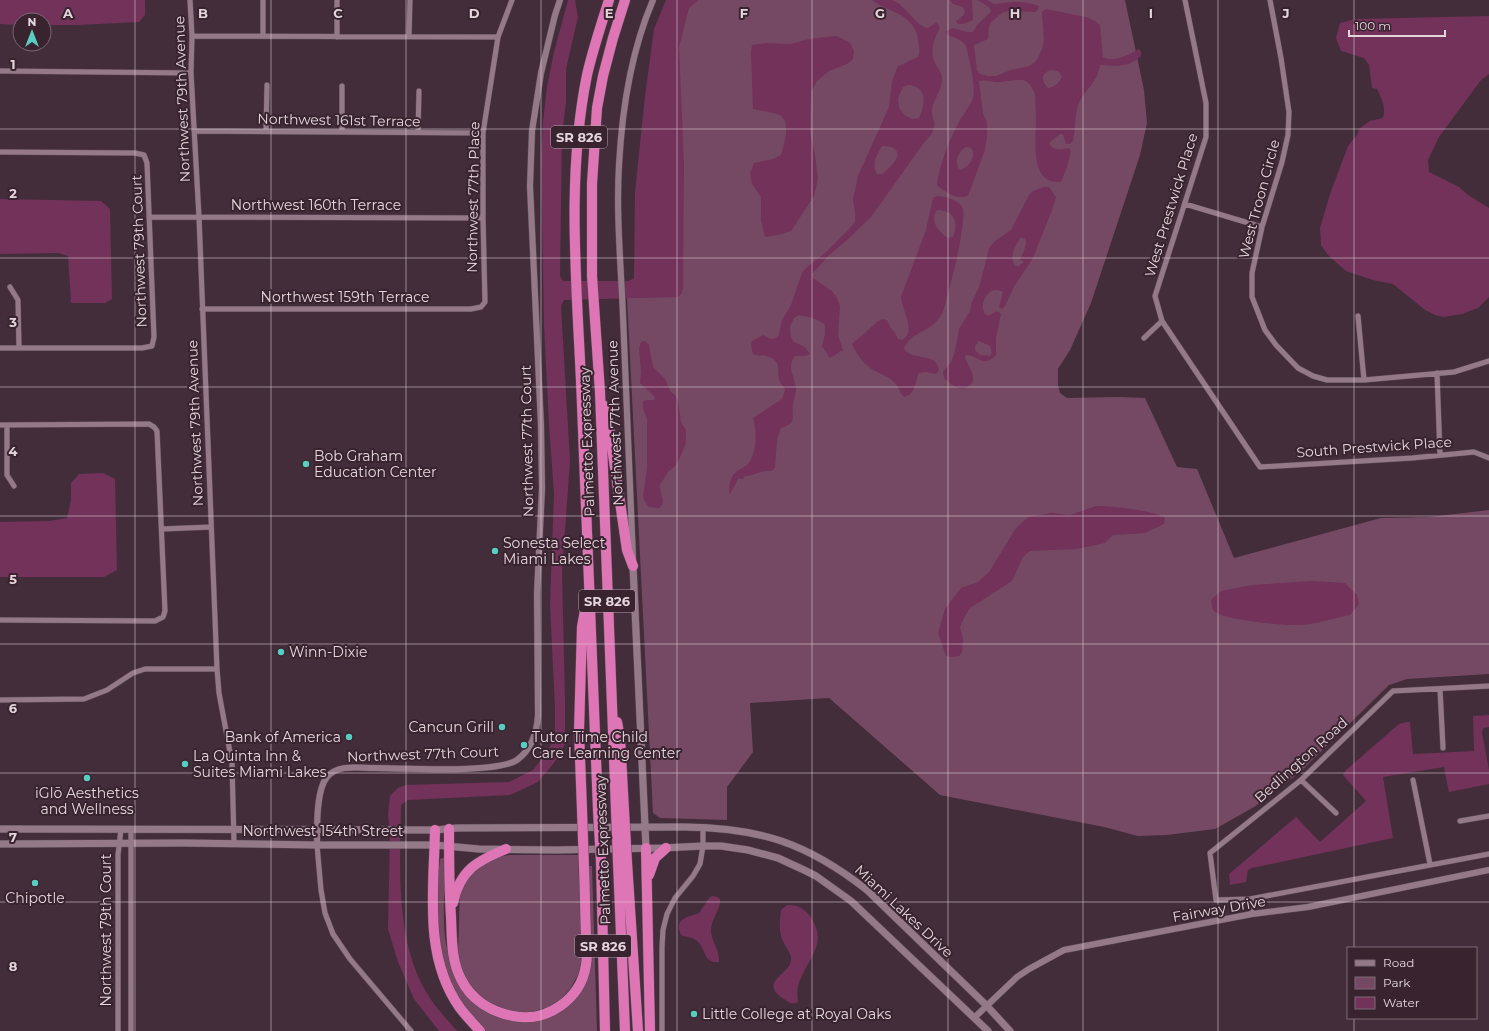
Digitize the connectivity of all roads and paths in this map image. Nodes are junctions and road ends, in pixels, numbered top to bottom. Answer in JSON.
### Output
{"nodes":[{"id":1,"x":190,"y":0,"type":"edge"},
{"id":2,"x":263,"y":0,"type":"edge"},
{"id":3,"x":337,"y":0,"type":"edge"},
{"id":4,"x":410,"y":0,"type":"edge"},
{"id":5,"x":512,"y":0,"type":"edge"},
{"id":6,"x":560,"y":0,"type":"edge"},
{"id":7,"x":609,"y":0,"type":"edge"},
{"id":8,"x":625,"y":0,"type":"edge"},
{"id":9,"x":653,"y":0,"type":"edge"},
{"id":10,"x":1185,"y":0,"type":"edge"},
{"id":11,"x":1270,"y":0,"type":"edge"},
{"id":12,"x":192,"y":36,"type":"junction"},
{"id":13,"x":263,"y":36,"type":"junction"},
{"id":14,"x":409,"y":36,"type":"junction"},
{"id":15,"x":337,"y":37,"type":"junction"},
{"id":16,"x":498,"y":37,"type":"junction"},
{"id":17,"x":0,"y":71,"type":"edge"},
{"id":18,"x":191,"y":73,"type":"junction"},
{"id":19,"x":267,"y":85,"type":"dead end"},
{"id":20,"x":342,"y":86,"type":"dead end"},
{"id":21,"x":419,"y":91,"type":"dead end"},
{"id":22,"x":194,"y":131,"type":"junction"},
{"id":23,"x":266,"y":131,"type":"junction"},
{"id":24,"x":342,"y":132,"type":"junction"},
{"id":25,"x":418,"y":132,"type":"junction"},
{"id":26,"x":483,"y":133,"type":"junction"},
{"id":27,"x":0,"y":152,"type":"edge"},
{"id":28,"x":1185,"y":204,"type":"junction"},
{"id":29,"x":149,"y":217,"type":"junction"},
{"id":30,"x":199,"y":217,"type":"junction"},
{"id":31,"x":483,"y":218,"type":"junction"},
{"id":32,"x":1262,"y":227,"type":"junction"},
{"id":33,"x":10,"y":287,"type":"dead end"},
{"id":34,"x":484,"y":302,"type":"joint"},
{"id":35,"x":202,"y":308,"type":"junction"},
{"id":36,"x":1358,"y":316,"type":"dead end"},
{"id":37,"x":1162,"y":321,"type":"junction"},
{"id":38,"x":1144,"y":338,"type":"dead end"},
{"id":39,"x":0,"y":348,"type":"edge"},
{"id":40,"x":19,"y":348,"type":"junction"},
{"id":41,"x":1489,"y":361,"type":"edge"},
{"id":42,"x":1437,"y":372,"type":"junction"},
{"id":43,"x":1364,"y":380,"type":"junction"},
{"id":44,"x":600,"y":392,"type":"junction"},
{"id":45,"x":0,"y":425,"type":"edge"},
{"id":46,"x":7,"y":425,"type":"junction"},
{"id":47,"x":1440,"y":455,"type":"junction"},
{"id":48,"x":1489,"y":458,"type":"edge"},
{"id":49,"x":1260,"y":467,"type":"joint"},
{"id":50,"x":14,"y":486,"type":"dead end"},
{"id":51,"x":211,"y":527,"type":"junction"},
{"id":52,"x":162,"y":529,"type":"junction"},
{"id":53,"x":633,"y":566,"type":"junction"},
{"id":54,"x":589,"y":582,"type":"junction"},
{"id":55,"x":0,"y":620,"type":"edge"},
{"id":56,"x":217,"y":669,"type":"junction"},
{"id":57,"x":1489,"y":686,"type":"edge"},
{"id":58,"x":1440,"y":689,"type":"junction"},
{"id":59,"x":0,"y":700,"type":"edge"},
{"id":60,"x":1443,"y":748,"type":"dead end"},
{"id":61,"x":1301,"y":780,"type":"junction"},
{"id":62,"x":1413,"y":780,"type":"dead end"},
{"id":63,"x":1336,"y":813,"type":"dead end"},
{"id":64,"x":1489,"y":816,"type":"edge"},
{"id":65,"x":1460,"y":821,"type":"dead end"},
{"id":66,"x":644,"y":828,"type":"junction"},
{"id":67,"x":703,"y":828,"type":"junction"},
{"id":68,"x":0,"y":829,"type":"edge"},
{"id":69,"x":121,"y":829,"type":"junction"},
{"id":70,"x":130,"y":829,"type":"junction"},
{"id":71,"x":234,"y":829,"type":"junction"},
{"id":72,"x":449,"y":829,"type":"junction"},
{"id":73,"x":317,"y":830,"type":"junction"},
{"id":74,"x":436,"y":830,"type":"junction"},
{"id":75,"x":119,"y":843,"type":"junction"},
{"id":76,"x":130,"y":843,"type":"junction"},
{"id":77,"x":234,"y":843,"type":"junction"},
{"id":78,"x":0,"y":844,"type":"edge"},
{"id":79,"x":317,"y":845,"type":"junction"},
{"id":80,"x":435,"y":845,"type":"junction"},
{"id":81,"x":703,"y":846,"type":"junction"},
{"id":82,"x":449,"y":847,"type":"junction"},
{"id":83,"x":646,"y":848,"type":"junction"},
{"id":84,"x":666,"y":848,"type":"junction"},
{"id":85,"x":506,"y":849,"type":"junction"},
{"id":86,"x":1489,"y":854,"type":"edge"},
{"id":87,"x":623,"y":862,"type":"junction"},
{"id":88,"x":1430,"y":864,"type":"junction"},
{"id":89,"x":1489,"y":870,"type":"edge"},
{"id":90,"x":647,"y":878,"type":"junction"},
{"id":91,"x":1250,"y":899,"type":"junction"},
{"id":92,"x":451,"y":912,"type":"junction"},
{"id":93,"x":1252,"y":914,"type":"junction"},
{"id":94,"x":987,"y":1006,"type":"junction"},
{"id":95,"x":975,"y":1017,"type":"junction"},
{"id":96,"x":118,"y":1031,"type":"edge"},
{"id":97,"x":131,"y":1031,"type":"edge"},
{"id":98,"x":411,"y":1031,"type":"edge"},
{"id":99,"x":480,"y":1031,"type":"edge"},
{"id":100,"x":605,"y":1031,"type":"edge"},
{"id":101,"x":625,"y":1031,"type":"edge"},
{"id":102,"x":638,"y":1031,"type":"edge"},
{"id":103,"x":650,"y":1031,"type":"edge"},
{"id":104,"x":662,"y":1031,"type":"edge"},
{"id":105,"x":988,"y":1031,"type":"edge"},
{"id":106,"x":1010,"y":1031,"type":"edge"}],
"edges":[{"from":1,"to":12,"type":"street","name":"Northwest 79th Avenue"},
{"from":2,"to":13,"type":"street"},
{"from":3,"to":15,"type":"street"},
{"from":4,"to":14,"type":"street"},
{"from":5,"to":16,"type":"street","name":"Northwest 77th Place"},
{"from":6,"to":73,"type":"street","name":"Northwest 77th Court"},
{"from":7,"to":54,"type":"highway","name":"Palmetto Expressway","number":"SR 826"},
{"from":8,"to":44,"type":"highway","name":"Palmetto Expressway","number":"SR 826"},
{"from":9,"to":53,"type":"street","name":"Northwest 77th Avenue"},
{"from":10,"to":28,"type":"street","name":"West Prestwick Place"},
{"from":11,"to":32,"type":"street","name":"West Troon Circle"},
{"from":12,"to":13,"type":"street"},
{"from":12,"to":18,"type":"street","name":"Northwest 79th Avenue"},
{"from":13,"to":15,"type":"street"},
{"from":14,"to":15,"type":"street"},
{"from":14,"to":16,"type":"street"},
{"from":16,"to":26,"type":"street","name":"Northwest 77th Place"},
{"from":17,"to":18,"type":"street"},
{"from":18,"to":22,"type":"street","name":"Northwest 79th Avenue"},
{"from":19,"to":23,"type":"street"},
{"from":20,"to":24,"type":"street"},
{"from":21,"to":25,"type":"street"},
{"from":22,"to":23,"type":"street","name":"Northwest 161st Terrace"},
{"from":22,"to":30,"type":"street","name":"Northwest 79th Avenue"},
{"from":23,"to":24,"type":"street","name":"Northwest 161st Terrace"},
{"from":24,"to":25,"type":"street","name":"Northwest 161st Terrace"},
{"from":25,"to":26,"type":"street","name":"Northwest 161st Terrace"},
{"from":26,"to":31,"type":"street","name":"Northwest 77th Place"},
{"from":27,"to":29,"type":"street","name":"Northwest 79th Court"},
{"from":28,"to":32,"type":"street"},
{"from":28,"to":37,"type":"street","name":"West Prestwick Place"},
{"from":29,"to":30,"type":"street","name":"Northwest 160th Terrace"},
{"from":29,"to":40,"type":"street","name":"Northwest 79th Court"},
{"from":30,"to":31,"type":"street","name":"Northwest 160th Terrace"},
{"from":30,"to":35,"type":"street","name":"Northwest 79th Avenue"},
{"from":31,"to":34,"type":"street","name":"Northwest 77th Place"},
{"from":32,"to":43,"type":"street","name":"West Troon Circle"},
{"from":33,"to":40,"type":"street"},
{"from":34,"to":35,"type":"street","name":"Northwest 159th Terrace"},
{"from":35,"to":51,"type":"street","name":"Northwest 79th Avenue"},
{"from":36,"to":43,"type":"street"},
{"from":37,"to":38,"type":"street"},
{"from":37,"to":49,"type":"street","name":"West Prestwick Place"},
{"from":39,"to":40,"type":"street"},
{"from":41,"to":42,"type":"street","name":"West Troon Circle"},
{"from":42,"to":43,"type":"street","name":"West Troon Circle"},
{"from":42,"to":47,"type":"street"},
{"from":44,"to":53,"type":"highway"},
{"from":44,"to":87,"type":"highway","name":"Palmetto Expressway","number":"SR 826","bridge":true},
{"from":45,"to":46,"type":"street"},
{"from":46,"to":50,"type":"street"},
{"from":46,"to":52,"type":"street"},
{"from":47,"to":48,"type":"street","name":"South Prestwick Place"},
{"from":47,"to":49,"type":"street","name":"South Prestwick Place"},
{"from":51,"to":52,"type":"street"},
{"from":51,"to":56,"type":"street","name":"Northwest 79th Avenue"},
{"from":52,"to":55,"type":"street"},
{"from":53,"to":66,"type":"main road","name":"Northwest 77th Avenue"},
{"from":54,"to":92,"type":"highway","bridge":true},
{"from":54,"to":100,"type":"highway","name":"Palmetto Expressway","number":"SR 826","bridge":true},
{"from":56,"to":59,"type":"street"},
{"from":56,"to":71,"type":"street","name":"Northwest 79th Avenue"},
{"from":57,"to":58,"type":"street","name":"Bedlington Road"},
{"from":58,"to":60,"type":"street"},
{"from":58,"to":61,"type":"street","name":"Bedlington Road"},
{"from":61,"to":63,"type":"street"},
{"from":61,"to":91,"type":"street","name":"Bedlington Road"},
{"from":62,"to":88,"type":"street"},
{"from":64,"to":65,"type":"street"},
{"from":66,"to":67,"type":"main road","name":"Miami Lakes Drive"},
{"from":66,"to":72,"type":"main road","name":"Northwest 154th Street"},
{"from":66,"to":83,"type":"main road","name":"Northwest 77th Avenue"},
{"from":67,"to":81,"type":"street"},
{"from":67,"to":94,"type":"main road","name":"Miami Lakes Drive"},
{"from":68,"to":69,"type":"main road","name":"Northwest 154th Street"},
{"from":69,"to":70,"type":"main road","name":"Northwest 154th Street"},
{"from":69,"to":75,"type":"street","name":"Northwest 79th Court"},
{"from":70,"to":71,"type":"main road","name":"Northwest 154th Street"},
{"from":70,"to":76,"type":"street","name":"Northwest 79th Court"},
{"from":71,"to":73,"type":"main road","name":"Northwest 154th Street"},
{"from":71,"to":77,"type":"street","name":"Northwest 79th Avenue"},
{"from":72,"to":74,"type":"main road","name":"Northwest 154th Street"},
{"from":72,"to":82,"type":"highway"},
{"from":73,"to":74,"type":"main road","name":"Northwest 154th Street"},
{"from":73,"to":79,"type":"street","name":"Northwest 77th Court"},
{"from":74,"to":80,"type":"highway"},
{"from":75,"to":76,"type":"main road","name":"Northwest 154th Street"},
{"from":75,"to":78,"type":"main road","name":"Northwest 154th Street"},
{"from":75,"to":96,"type":"street","name":"Northwest 79th Court"},
{"from":76,"to":77,"type":"main road","name":"Northwest 154th Street"},
{"from":76,"to":97,"type":"street","name":"Northwest 79th Court"},
{"from":77,"to":79,"type":"main road","name":"Northwest 154th Street"},
{"from":79,"to":80,"type":"main road","name":"Northwest 154th Street"},
{"from":79,"to":98,"type":"street","name":"Northwest 77th Court"},
{"from":80,"to":82,"type":"main road","name":"Northwest 154th Street"},
{"from":80,"to":99,"type":"highway"},
{"from":81,"to":84,"type":"main road","name":"Miami Lakes Drive"},
{"from":81,"to":95,"type":"main road","name":"Miami Lakes Drive"},
{"from":81,"to":104,"type":"street"},
{"from":82,"to":85,"type":"main road","name":"Northwest 154th Street"},
{"from":82,"to":92,"type":"highway"},
{"from":83,"to":84,"type":"main road","name":"Miami Lakes Drive"},
{"from":83,"to":85,"type":"main road","name":"Northwest 154th Street"},
{"from":83,"to":90,"type":"highway"},
{"from":84,"to":90,"type":"highway"},
{"from":85,"to":92,"type":"highway"},
{"from":86,"to":88,"type":"street","name":"Bedlington Road"},
{"from":87,"to":101,"type":"highway","name":"Palmetto Expressway","number":"SR 826"},
{"from":87,"to":102,"type":"highway"},
{"from":88,"to":91,"type":"street","name":"Bedlington Road"},
{"from":89,"to":93,"type":"street","name":"Fairway Drive"},
{"from":90,"to":103,"type":"highway"},
{"from":91,"to":93,"type":"street"},
{"from":93,"to":94,"type":"street","name":"Fairway Drive"},
{"from":94,"to":95,"type":"street","name":"Fairway Drive"},
{"from":94,"to":106,"type":"main road","name":"Miami Lakes Drive"},
{"from":95,"to":105,"type":"main road","name":"Miami Lakes Drive"}]}
